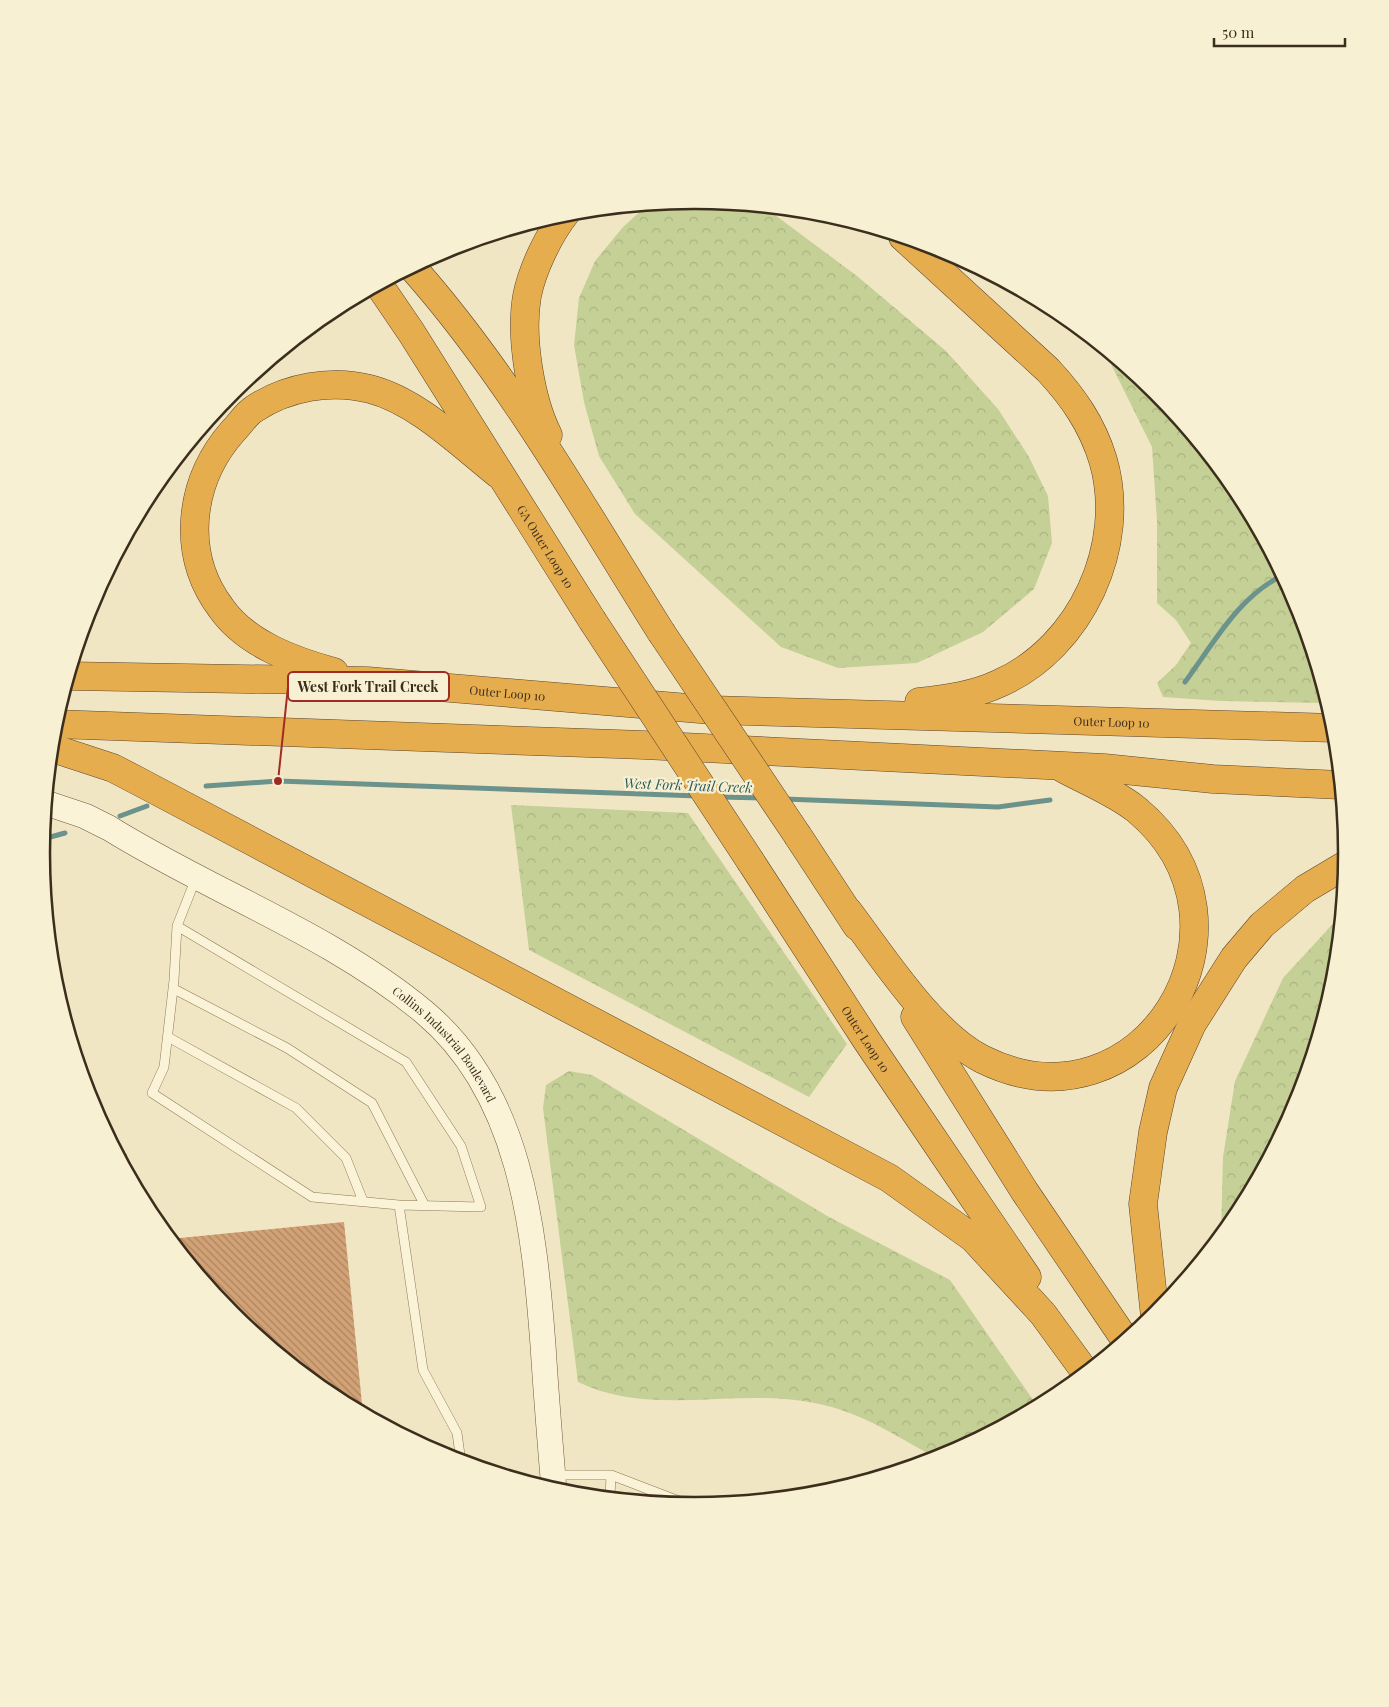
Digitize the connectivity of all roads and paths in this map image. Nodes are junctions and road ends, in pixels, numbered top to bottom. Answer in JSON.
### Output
{"nodes":[{"id":1,"x":560,"y":223,"type":"edge"},
{"id":2,"x":915,"y":248,"type":"edge"},
{"id":3,"x":416,"y":272,"type":"edge"},
{"id":4,"x":382,"y":290,"type":"edge"},
{"id":5,"x":498,"y":474,"type":"junction"},
{"id":6,"x":589,"y":519,"type":"junction"},
{"id":7,"x":592,"y":620,"type":"joint"},
{"id":8,"x":75,"y":676,"type":"edge"},
{"id":9,"x":367,"y":681,"type":"junction"},
{"id":10,"x":826,"y":712,"type":"junction"},
{"id":11,"x":63,"y":724,"type":"edge"},
{"id":12,"x":1327,"y":728,"type":"edge"},
{"id":13,"x":59,"y":750,"type":"edge"},
{"id":14,"x":1056,"y":765,"type":"junction"},
{"id":15,"x":1335,"y":785,"type":"edge"},
{"id":16,"x":52,"y":805,"type":"edge"},
{"id":17,"x":1339,"y":869,"type":"edge"},
{"id":18,"x":196,"y":877,"type":"junction"},
{"id":19,"x":848,"y":911,"type":"junction"},
{"id":20,"x":176,"y":926,"type":"junction"},
{"id":21,"x":174,"y":989,"type":"junction"},
{"id":22,"x":168,"y":1037,"type":"junction"},
{"id":23,"x":363,"y":1201,"type":"junction"},
{"id":24,"x":399,"y":1206,"type":"junction"},
{"id":25,"x":425,"y":1206,"type":"junction"},
{"id":26,"x":1154,"y":1305,"type":"edge"},
{"id":27,"x":1122,"y":1335,"type":"edge"},
{"id":28,"x":1084,"y":1367,"type":"edge"},
{"id":29,"x":1084,"y":1367,"type":"edge"},
{"id":30,"x":460,"y":1454,"type":"edge"},
{"id":31,"x":611,"y":1475,"type":"junction"},
{"id":32,"x":553,"y":1483,"type":"edge"},
{"id":33,"x":555,"y":1483,"type":"edge"},
{"id":34,"x":610,"y":1492,"type":"edge"},
{"id":35,"x":670,"y":1497,"type":"edge"}],
"edges":[{"from":1,"to":6,"type":"highway"},
{"from":2,"to":10,"type":"highway"},
{"from":3,"to":6,"type":"highway"},
{"from":4,"to":5,"type":"highway","name":"GA Outer Loop 10"},
{"from":5,"to":7,"type":"highway","name":"GA Outer Loop 10"},
{"from":5,"to":9,"type":"highway"},
{"from":6,"to":19,"type":"highway","bridge":true},
{"from":7,"to":28,"type":"highway","name":"Outer Loop 10","bridge":true},
{"from":8,"to":9,"type":"highway"},
{"from":9,"to":10,"type":"highway","name":"Outer Loop 10"},
{"from":10,"to":12,"type":"highway","name":"Outer Loop 10"},
{"from":11,"to":14,"type":"highway"},
{"from":13,"to":29,"type":"highway"},
{"from":14,"to":15,"type":"highway"},
{"from":14,"to":19,"type":"highway"},
{"from":16,"to":18,"type":"street","name":"Collins Industrial Boulevard"},
{"from":17,"to":26,"type":"highway"},
{"from":18,"to":20,"type":"lane"},
{"from":18,"to":32,"type":"street","name":"Collins Industrial Boulevard"},
{"from":19,"to":27,"type":"highway"},
{"from":20,"to":21,"type":"lane"},
{"from":20,"to":25,"type":"lane"},
{"from":21,"to":22,"type":"lane"},
{"from":21,"to":25,"type":"lane"},
{"from":22,"to":23,"type":"lane"},
{"from":22,"to":23,"type":"lane"},
{"from":23,"to":24,"type":"lane"},
{"from":24,"to":25,"type":"lane"},
{"from":24,"to":30,"type":"lane"},
{"from":31,"to":33,"type":"lane"},
{"from":31,"to":34,"type":"lane"},
{"from":31,"to":35,"type":"lane"}]}
